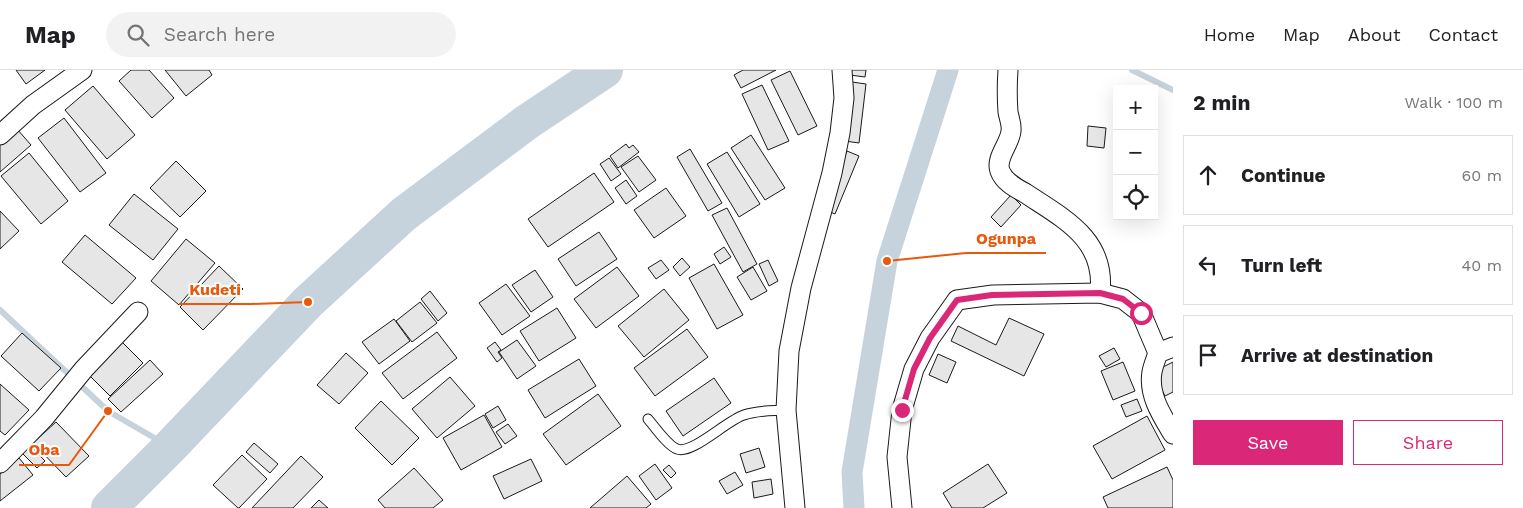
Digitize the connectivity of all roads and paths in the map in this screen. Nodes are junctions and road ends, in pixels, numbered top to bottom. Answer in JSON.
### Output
{"nodes":[{"id":1,"x":82,"y":70,"type":"edge"},
{"id":2,"x":842,"y":70,"type":"edge"},
{"id":3,"x":1008,"y":70,"type":"edge"},
{"id":4,"x":0,"y":135,"type":"edge"},
{"id":5,"x":1100,"y":293,"type":"junction"},
{"id":6,"x":138,"y":312,"type":"dead end"},
{"id":7,"x":1165,"y":350,"type":"edge"},
{"id":8,"x":786,"y":410,"type":"junction"},
{"id":9,"x":648,"y":419,"type":"dead end"},
{"id":10,"x":1173,"y":434,"type":"edge"},
{"id":11,"x":0,"y":462,"type":"edge"},
{"id":12,"x":795,"y":508,"type":"edge"},
{"id":13,"x":902,"y":508,"type":"edge"}],
"edges":[{"from":1,"to":4,"type":"street"},
{"from":2,"to":8,"type":"street"},
{"from":3,"to":5,"type":"street"},
{"from":5,"to":7,"type":"street"},
{"from":5,"to":13,"type":"street"},
{"from":6,"to":11,"type":"street"},
{"from":7,"to":10,"type":"street"},
{"from":8,"to":9,"type":"lane"},
{"from":8,"to":12,"type":"street"}]}
